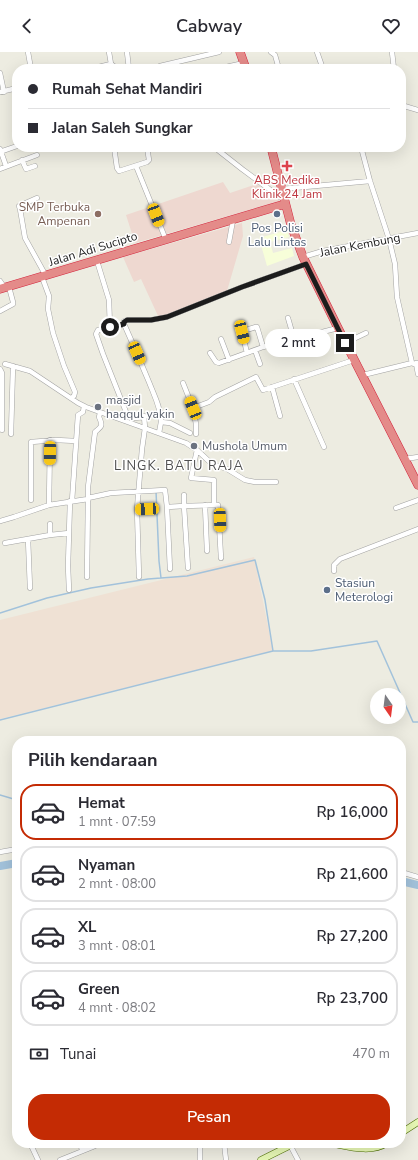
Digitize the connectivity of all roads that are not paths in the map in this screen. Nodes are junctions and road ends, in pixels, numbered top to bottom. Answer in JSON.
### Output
{"nodes":[{"id":1,"x":28,"y":52,"type":"edge"},
{"id":2,"x":109,"y":52,"type":"edge"},
{"id":3,"x":127,"y":52,"type":"edge"},
{"id":4,"x":219,"y":52,"type":"edge"},
{"id":5,"x":240,"y":52,"type":"edge"},
{"id":6,"x":271,"y":52,"type":"edge"},
{"id":7,"x":317,"y":52,"type":"edge"},
{"id":8,"x":392,"y":52,"type":"edge"},
{"id":9,"x":30,"y":64,"type":"edge"},
{"id":10,"x":110,"y":64,"type":"edge"},
{"id":11,"x":128,"y":64,"type":"edge"},
{"id":12,"x":168,"y":64,"type":"edge"},
{"id":13,"x":244,"y":64,"type":"edge"},
{"id":14,"x":277,"y":64,"type":"edge"},
{"id":15,"x":321,"y":64,"type":"edge"},
{"id":16,"x":393,"y":64,"type":"edge"},
{"id":17,"x":0,"y":73,"type":"edge"},
{"id":18,"x":12,"y":89,"type":"edge"},
{"id":19,"x":2,"y":92,"type":"edge"},
{"id":20,"x":406,"y":106,"type":"edge"},
{"id":21,"x":418,"y":110,"type":"edge"},
{"id":22,"x":12,"y":147,"type":"edge"},
{"id":23,"x":0,"y":151,"type":"edge"},
{"id":24,"x":115,"y":152,"type":"edge"},
{"id":25,"x":148,"y":152,"type":"edge"},
{"id":26,"x":220,"y":152,"type":"edge"},
{"id":27,"x":272,"y":152,"type":"edge"},
{"id":28,"x":362,"y":152,"type":"edge"},
{"id":29,"x":37,"y":155,"type":"dead end"},
{"id":30,"x":22,"y":160,"type":"junction"},
{"id":31,"x":6,"y":166,"type":"junction"},
{"id":32,"x":35,"y":166,"type":"dead end"},
{"id":33,"x":136,"y":166,"type":"junction"},
{"id":34,"x":0,"y":168,"type":"edge"},
{"id":35,"x":370,"y":181,"type":"junction"},
{"id":36,"x":282,"y":189,"type":"junction"},
{"id":37,"x":37,"y":198,"type":"dead end"},
{"id":38,"x":285,"y":202,"type":"junction"},
{"id":39,"x":233,"y":220,"type":"junction"},
{"id":40,"x":418,"y":233,"type":"edge"},
{"id":41,"x":389,"y":239,"type":"junction"},
{"id":42,"x":166,"y":240,"type":"junction"},
{"id":43,"x":229,"y":242,"type":"dead end"},
{"id":44,"x":304,"y":260,"type":"junction"},
{"id":45,"x":97,"y":261,"type":"junction"},
{"id":46,"x":44,"y":276,"type":"junction"},
{"id":47,"x":0,"y":281,"type":"edge"},
{"id":48,"x":5,"y":288,"type":"edge"},
{"id":49,"x":0,"y":312,"type":"edge"},
{"id":50,"x":288,"y":318,"type":"dead end"},
{"id":51,"x":124,"y":324,"type":"junction"},
{"id":52,"x":110,"y":327,"type":"junction"},
{"id":53,"x":338,"y":328,"type":"junction"},
{"id":54,"x":366,"y":333,"type":"dead end"},
{"id":55,"x":221,"y":339,"type":"dead end"},
{"id":56,"x":294,"y":339,"type":"junction"},
{"id":57,"x":345,"y":343,"type":"junction"},
{"id":58,"x":263,"y":347,"type":"junction"},
{"id":59,"x":255,"y":350,"type":"junction"},
{"id":60,"x":210,"y":353,"type":"dead end"},
{"id":61,"x":247,"y":353,"type":"junction"},
{"id":62,"x":229,"y":360,"type":"junction"},
{"id":63,"x":354,"y":360,"type":"junction"},
{"id":64,"x":415,"y":363,"type":"edge"},
{"id":65,"x":5,"y":364,"type":"dead end"},
{"id":66,"x":260,"y":364,"type":"dead end"},
{"id":67,"x":13,"y":366,"type":"junction"},
{"id":68,"x":0,"y":369,"type":"edge"},
{"id":69,"x":418,"y":374,"type":"edge"},
{"id":70,"x":363,"y":375,"type":"junction"},
{"id":71,"x":294,"y":379,"type":"junction"},
{"id":72,"x":183,"y":383,"type":"dead end"},
{"id":73,"x":272,"y":387,"type":"junction"},
{"id":74,"x":71,"y":398,"type":"junction"},
{"id":75,"x":84,"y":406,"type":"junction"},
{"id":76,"x":193,"y":408,"type":"junction"},
{"id":77,"x":100,"y":413,"type":"junction"},
{"id":78,"x":160,"y":413,"type":"junction"},
{"id":79,"x":144,"y":416,"type":"junction"},
{"id":80,"x":280,"y":416,"type":"dead end"},
{"id":81,"x":161,"y":422,"type":"junction"},
{"id":82,"x":145,"y":428,"type":"junction"},
{"id":83,"x":2,"y":430,"type":"dead end"},
{"id":84,"x":159,"y":433,"type":"junction"},
{"id":85,"x":190,"y":433,"type":"dead end"},
{"id":86,"x":11,"y":434,"type":"dead end"},
{"id":87,"x":196,"y":434,"type":"dead end"},
{"id":88,"x":50,"y":440,"type":"junction"},
{"id":89,"x":76,"y":441,"type":"junction"},
{"id":90,"x":324,"y":447,"type":"dead end"},
{"id":91,"x":197,"y":450,"type":"junction"},
{"id":92,"x":418,"y":457,"type":"edge"},
{"id":93,"x":406,"y":459,"type":"junction"},
{"id":94,"x":276,"y":482,"type":"dead end"},
{"id":95,"x":418,"y":485,"type":"edge"},
{"id":96,"x":138,"y":492,"type":"junction"},
{"id":97,"x":184,"y":495,"type":"dead end"},
{"id":98,"x":88,"y":498,"type":"junction"},
{"id":99,"x":32,"y":500,"type":"dead end"},
{"id":100,"x":418,"y":500,"type":"edge"},
{"id":101,"x":71,"y":501,"type":"junction"},
{"id":102,"x":49,"y":505,"type":"junction"},
{"id":103,"x":205,"y":505,"type":"junction"},
{"id":104,"x":214,"y":505,"type":"junction"},
{"id":105,"x":184,"y":506,"type":"junction"},
{"id":106,"x":167,"y":507,"type":"junction"},
{"id":107,"x":396,"y":508,"type":"dead end"},
{"id":108,"x":136,"y":509,"type":"junction"},
{"id":109,"x":147,"y":509,"type":"dead end"},
{"id":110,"x":0,"y":521,"type":"edge"},
{"id":111,"x":50,"y":524,"type":"dead end"},
{"id":112,"x":418,"y":529,"type":"edge"},
{"id":113,"x":69,"y":533,"type":"junction"},
{"id":114,"x":50,"y":535,"type":"junction"},
{"id":115,"x":28,"y":539,"type":"junction"},
{"id":116,"x":5,"y":543,"type":"dead end"},
{"id":117,"x":207,"y":551,"type":"dead end"},
{"id":118,"x":221,"y":558,"type":"dead end"},
{"id":119,"x":170,"y":568,"type":"dead end"},
{"id":120,"x":188,"y":568,"type":"dead end"},
{"id":121,"x":334,"y":571,"type":"dead end"},
{"id":122,"x":87,"y":577,"type":"dead end"},
{"id":123,"x":139,"y":577,"type":"dead end"},
{"id":124,"x":30,"y":588,"type":"dead end"},
{"id":125,"x":69,"y":590,"type":"dead end"},
{"id":126,"x":12,"y":850,"type":"edge"},
{"id":127,"x":0,"y":852,"type":"edge"},
{"id":128,"x":406,"y":873,"type":"edge"},
{"id":129,"x":418,"y":877,"type":"edge"},
{"id":130,"x":418,"y":1122,"type":"edge"},
{"id":131,"x":406,"y":1130,"type":"edge"},
{"id":132,"x":32,"y":1148,"type":"edge"},
{"id":133,"x":88,"y":1148,"type":"edge"},
{"id":134,"x":200,"y":1148,"type":"dead end"},
{"id":135,"x":225,"y":1148,"type":"edge"},
{"id":136,"x":285,"y":1148,"type":"edge"},
{"id":137,"x":294,"y":1148,"type":"edge"},
{"id":138,"x":363,"y":1148,"type":"edge"},
{"id":139,"x":377,"y":1148,"type":"edge"},
{"id":140,"x":82,"y":1150,"type":"joint"},
{"id":141,"x":38,"y":1160,"type":"edge"},
{"id":142,"x":60,"y":1160,"type":"edge"},
{"id":143,"x":200,"y":1160,"type":"edge"},
{"id":144,"x":226,"y":1160,"type":"edge"},
{"id":145,"x":261,"y":1160,"type":"edge"},
{"id":146,"x":298,"y":1160,"type":"edge"}],
"edges":[{"from":1,"to":9,"type":"street"},
{"from":2,"to":10,"type":"street"},
{"from":3,"to":11,"type":"street"},
{"from":4,"to":12,"type":"street"},
{"from":5,"to":13,"type":"highway"},
{"from":6,"to":14,"type":"street"},
{"from":7,"to":15,"type":"street"},
{"from":8,"to":16,"type":"street"},
{"from":17,"to":19,"type":"street"},
{"from":18,"to":19,"type":"street"},
{"from":20,"to":21,"type":"street"},
{"from":22,"to":23,"type":"street"},
{"from":23,"to":31,"type":"street"},
{"from":24,"to":33,"type":"street"},
{"from":25,"to":33,"type":"street"},
{"from":26,"to":38,"type":"street"},
{"from":27,"to":36,"type":"highway"},
{"from":28,"to":35,"type":"street"},
{"from":29,"to":30,"type":"street"},
{"from":30,"to":31,"type":"street"},
{"from":30,"to":32,"type":"street"},
{"from":31,"to":34,"type":"street"},
{"from":33,"to":42,"type":"street"},
{"from":35,"to":36,"type":"street"},
{"from":35,"to":41,"type":"street"},
{"from":36,"to":38,"type":"highway"},
{"from":37,"to":46,"type":"street"},
{"from":38,"to":39,"type":"highway","name":"Jalan Adi Sucipto"},
{"from":38,"to":44,"type":"highway"},
{"from":39,"to":42,"type":"highway","name":"Jalan Adi Sucipto"},
{"from":39,"to":43,"type":"street"},
{"from":40,"to":41,"type":"street","name":"Jalan Kembung"},
{"from":41,"to":44,"type":"street","name":"Jalan Kembung"},
{"from":41,"to":64,"type":"street"},
{"from":42,"to":45,"type":"highway","name":"Jalan Adi Sucipto"},
{"from":44,"to":51,"type":"street","name":"Jalan Kembung"},
{"from":44,"to":53,"type":"highway"},
{"from":45,"to":46,"type":"highway","name":"Jalan Adi Sucipto"},
{"from":45,"to":52,"type":"street"},
{"from":46,"to":48,"type":"highway","name":"Jalan Adi Sucipto"},
{"from":46,"to":74,"type":"street"},
{"from":47,"to":48,"type":"street"},
{"from":48,"to":49,"type":"street"},
{"from":50,"to":56,"type":"street"},
{"from":51,"to":52,"type":"street","name":"Jalan Kembung"},
{"from":51,"to":78,"type":"street"},
{"from":52,"to":79,"type":"street"},
{"from":53,"to":56,"type":"street"},
{"from":53,"to":57,"type":"highway"},
{"from":54,"to":57,"type":"street"},
{"from":55,"to":62,"type":"street"},
{"from":56,"to":58,"type":"street"},
{"from":57,"to":63,"type":"highway"},
{"from":58,"to":59,"type":"street"},
{"from":58,"to":61,"type":"street"},
{"from":59,"to":61,"type":"street"},
{"from":59,"to":66,"type":"street"},
{"from":60,"to":62,"type":"street"},
{"from":61,"to":62,"type":"street"},
{"from":63,"to":70,"type":"highway"},
{"from":63,"to":71,"type":"street"},
{"from":64,"to":69,"type":"street"},
{"from":64,"to":70,"type":"street"},
{"from":65,"to":67,"type":"street"},
{"from":67,"to":74,"type":"street"},
{"from":67,"to":86,"type":"street"},
{"from":68,"to":83,"type":"street"},
{"from":70,"to":93,"type":"highway"},
{"from":71,"to":73,"type":"street"},
{"from":71,"to":90,"type":"street"},
{"from":72,"to":76,"type":"street"},
{"from":73,"to":76,"type":"street"},
{"from":73,"to":80,"type":"street"},
{"from":74,"to":75,"type":"street"},
{"from":75,"to":77,"type":"street"},
{"from":75,"to":89,"type":"street"},
{"from":76,"to":87,"type":"street"},
{"from":77,"to":82,"type":"street"},
{"from":77,"to":98,"type":"street"},
{"from":78,"to":79,"type":"street"},
{"from":78,"to":81,"type":"street"},
{"from":79,"to":82,"type":"street"},
{"from":81,"to":84,"type":"street"},
{"from":81,"to":85,"type":"street"},
{"from":82,"to":84,"type":"street"},
{"from":82,"to":96,"type":"street"},
{"from":84,"to":91,"type":"street"},
{"from":88,"to":89,"type":"street"},
{"from":88,"to":99,"type":"street"},
{"from":88,"to":102,"type":"street"},
{"from":89,"to":101,"type":"street"},
{"from":91,"to":94,"type":"street"},
{"from":91,"to":104,"type":"street"},
{"from":92,"to":93,"type":"street"},
{"from":93,"to":95,"type":"highway"},
{"from":96,"to":98,"type":"street"},
{"from":96,"to":106,"type":"street"},
{"from":96,"to":108,"type":"street"},
{"from":97,"to":105,"type":"street"},
{"from":98,"to":101,"type":"street"},
{"from":98,"to":122,"type":"street"},
{"from":100,"to":107,"type":"street"},
{"from":101,"to":102,"type":"street"},
{"from":101,"to":113,"type":"street"},
{"from":102,"to":110,"type":"street"},
{"from":103,"to":104,"type":"street"},
{"from":103,"to":105,"type":"street"},
{"from":103,"to":117,"type":"street"},
{"from":104,"to":118,"type":"street"},
{"from":105,"to":106,"type":"street"},
{"from":105,"to":120,"type":"street"},
{"from":106,"to":119,"type":"street"},
{"from":108,"to":109,"type":"street"},
{"from":108,"to":123,"type":"street"},
{"from":111,"to":114,"type":"street"},
{"from":112,"to":121,"type":"street"},
{"from":113,"to":114,"type":"street"},
{"from":113,"to":125,"type":"street"},
{"from":114,"to":115,"type":"street"},
{"from":115,"to":116,"type":"street"},
{"from":115,"to":124,"type":"street"},
{"from":126,"to":127,"type":"street"},
{"from":128,"to":129,"type":"street"},
{"from":130,"to":131,"type":"street"},
{"from":132,"to":141,"type":"street"},
{"from":133,"to":140,"type":"street"},
{"from":134,"to":143,"type":"street"},
{"from":135,"to":144,"type":"street"},
{"from":136,"to":145,"type":"street"},
{"from":137,"to":146,"type":"street"},
{"from":138,"to":139,"type":"street"},
{"from":140,"to":142,"type":"street"}]}
